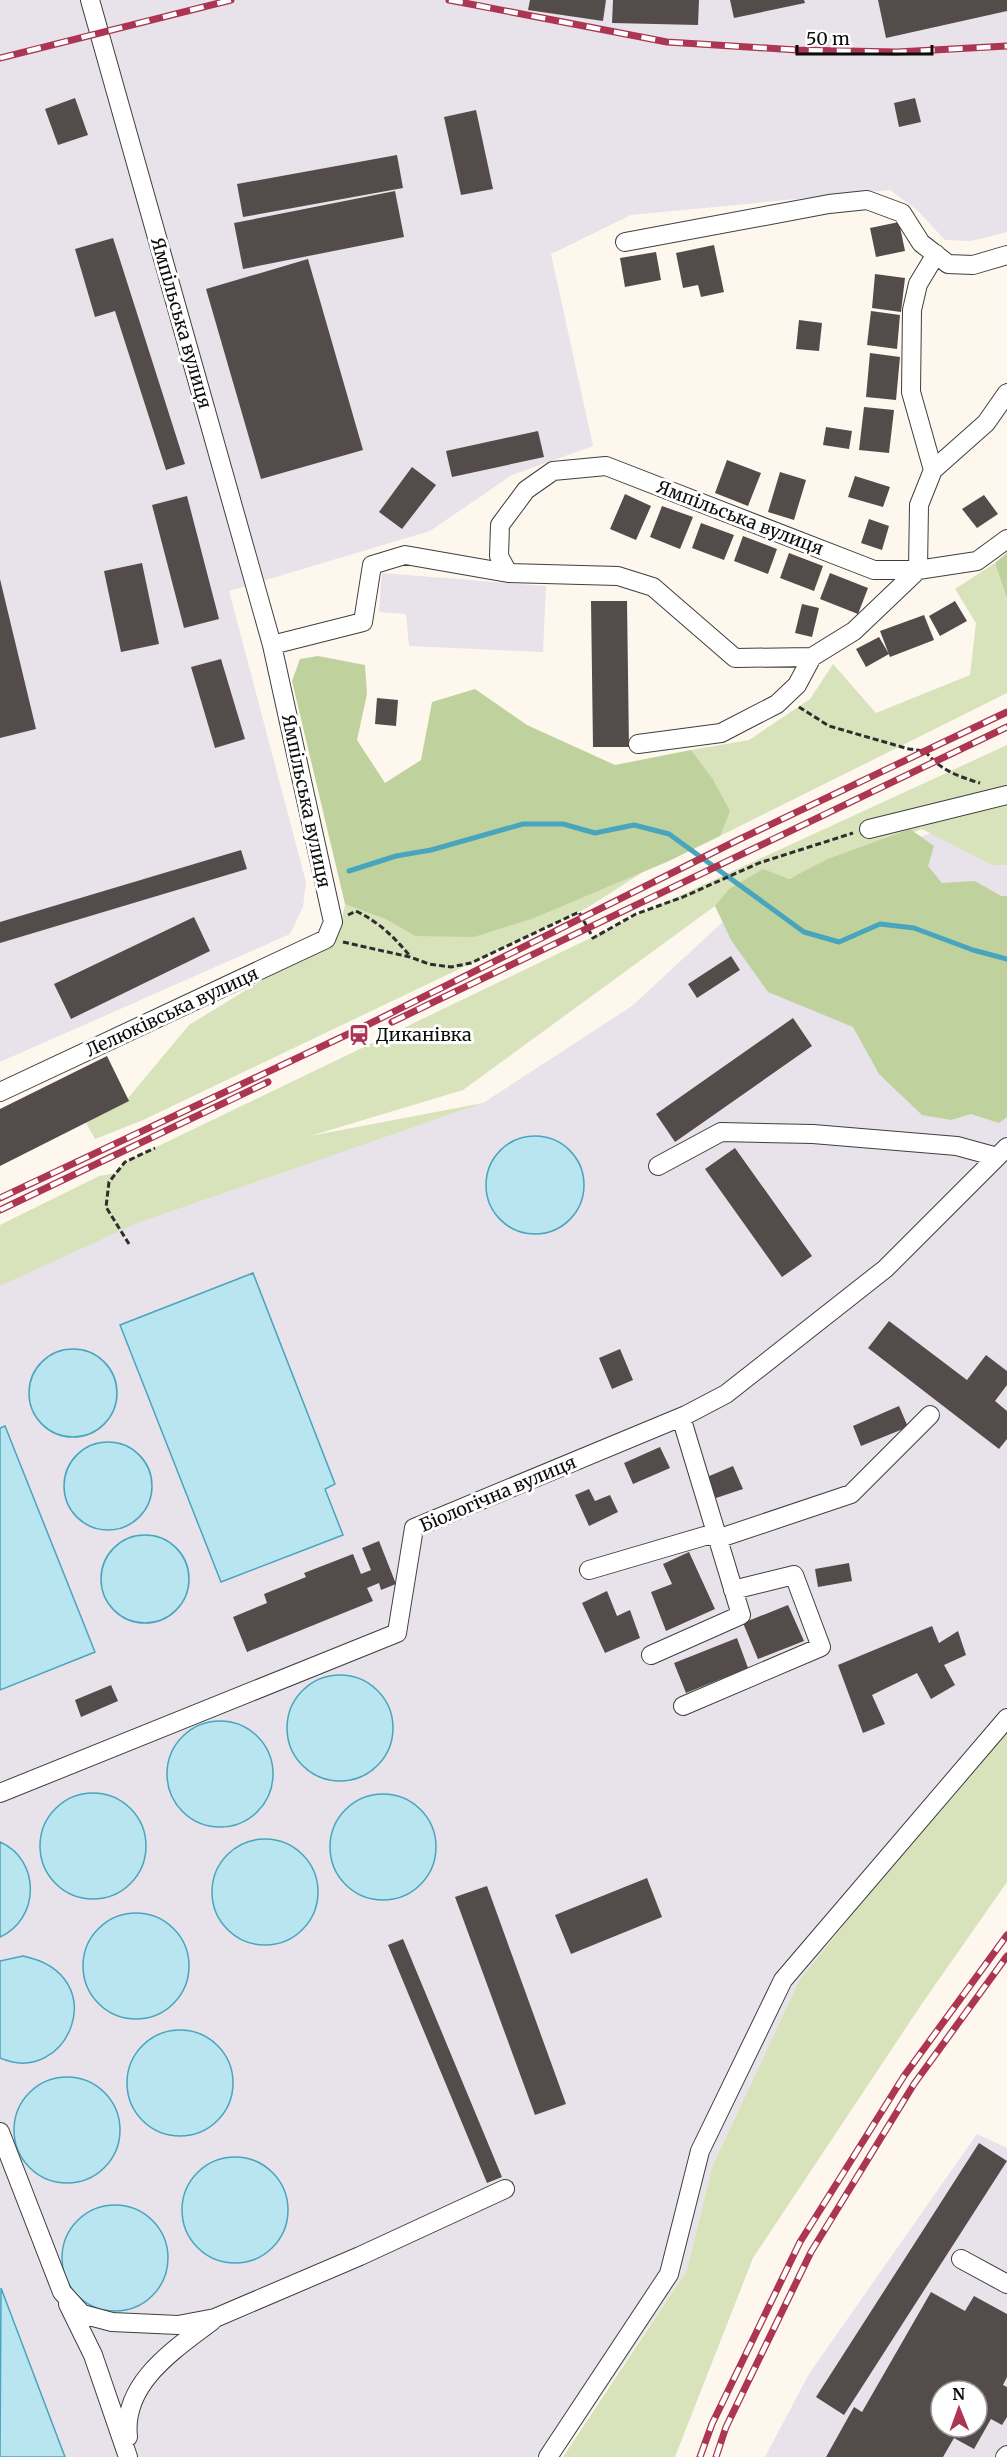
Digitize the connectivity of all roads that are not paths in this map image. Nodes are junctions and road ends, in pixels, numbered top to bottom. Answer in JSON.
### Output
{"nodes":[{"id":1,"x":90,"y":0,"type":"edge"},
{"id":2,"x":625,"y":242,"type":"dead end"},
{"id":3,"x":936,"y":254,"type":"junction"},
{"id":4,"x":1007,"y":255,"type":"edge"},
{"id":5,"x":1007,"y":393,"type":"edge"},
{"id":6,"x":933,"y":470,"type":"junction"},
{"id":7,"x":1007,"y":539,"type":"edge"},
{"id":8,"x":918,"y":570,"type":"junction"},
{"id":9,"x":508,"y":573,"type":"junction"},
{"id":10,"x":272,"y":645,"type":"junction"},
{"id":11,"x":812,"y":657,"type":"junction"},
{"id":12,"x":638,"y":744,"type":"dead end"},
{"id":13,"x":1007,"y":795,"type":"edge"},
{"id":14,"x":869,"y":829,"type":"road end"},
{"id":15,"x":326,"y":939,"type":"joint"},
{"id":16,"x":0,"y":1092,"type":"edge"},
{"id":17,"x":1002,"y":1152,"type":"edge"},
{"id":18,"x":658,"y":1166,"type":"dead end"},
{"id":19,"x":930,"y":1414,"type":"dead end"},
{"id":20,"x":681,"y":1417,"type":"junction"},
{"id":21,"x":716,"y":1536,"type":"junction"},
{"id":22,"x":590,"y":1570,"type":"dead end"},
{"id":23,"x":733,"y":1590,"type":"junction"},
{"id":24,"x":651,"y":1654,"type":"dead end"},
{"id":25,"x":683,"y":1706,"type":"dead end"},
{"id":26,"x":1007,"y":1718,"type":"edge"},
{"id":27,"x":0,"y":1793,"type":"edge"},
{"id":28,"x":0,"y":2132,"type":"edge"},
{"id":29,"x":505,"y":2189,"type":"dead end"},
{"id":30,"x":962,"y":2259,"type":"dead end"},
{"id":31,"x":1007,"y":2284,"type":"edge"},
{"id":32,"x":62,"y":2292,"type":"junction"},
{"id":33,"x":215,"y":2318,"type":"junction"},
{"id":34,"x":129,"y":2457,"type":"edge"},
{"id":35,"x":548,"y":2457,"type":"edge"}],
"edges":[{"from":1,"to":10,"type":"street","name":"Ямпільська вулиця"},
{"from":2,"to":3,"type":"street"},
{"from":3,"to":4,"type":"street"},
{"from":3,"to":6,"type":"street"},
{"from":5,"to":6,"type":"street"},
{"from":6,"to":8,"type":"street"},
{"from":7,"to":8,"type":"street","name":"Ямпільська вулиця"},
{"from":8,"to":9,"type":"street","name":"Ямпільська вулиця"},
{"from":8,"to":11,"type":"street"},
{"from":9,"to":10,"type":"street"},
{"from":9,"to":11,"type":"street"},
{"from":10,"to":15,"type":"street","name":"Ямпільська вулиця"},
{"from":11,"to":12,"type":"street"},
{"from":13,"to":14,"type":"street"},
{"from":15,"to":16,"type":"street","name":"Лелюківська вулиця"},
{"from":17,"to":18,"type":"street"},
{"from":17,"to":20,"type":"street","name":"Біологічна вулиця"},
{"from":19,"to":21,"type":"street"},
{"from":20,"to":21,"type":"street"},
{"from":20,"to":27,"type":"street","name":"Біологічна вулиця"},
{"from":21,"to":22,"type":"street"},
{"from":21,"to":23,"type":"street"},
{"from":23,"to":24,"type":"street"},
{"from":23,"to":25,"type":"street"},
{"from":26,"to":35,"type":"street"},
{"from":28,"to":32,"type":"street"},
{"from":29,"to":33,"type":"street"},
{"from":30,"to":31,"type":"street"},
{"from":32,"to":33,"type":"street"},
{"from":32,"to":34,"type":"street"},
{"from":33,"to":34,"type":"street"}]}
